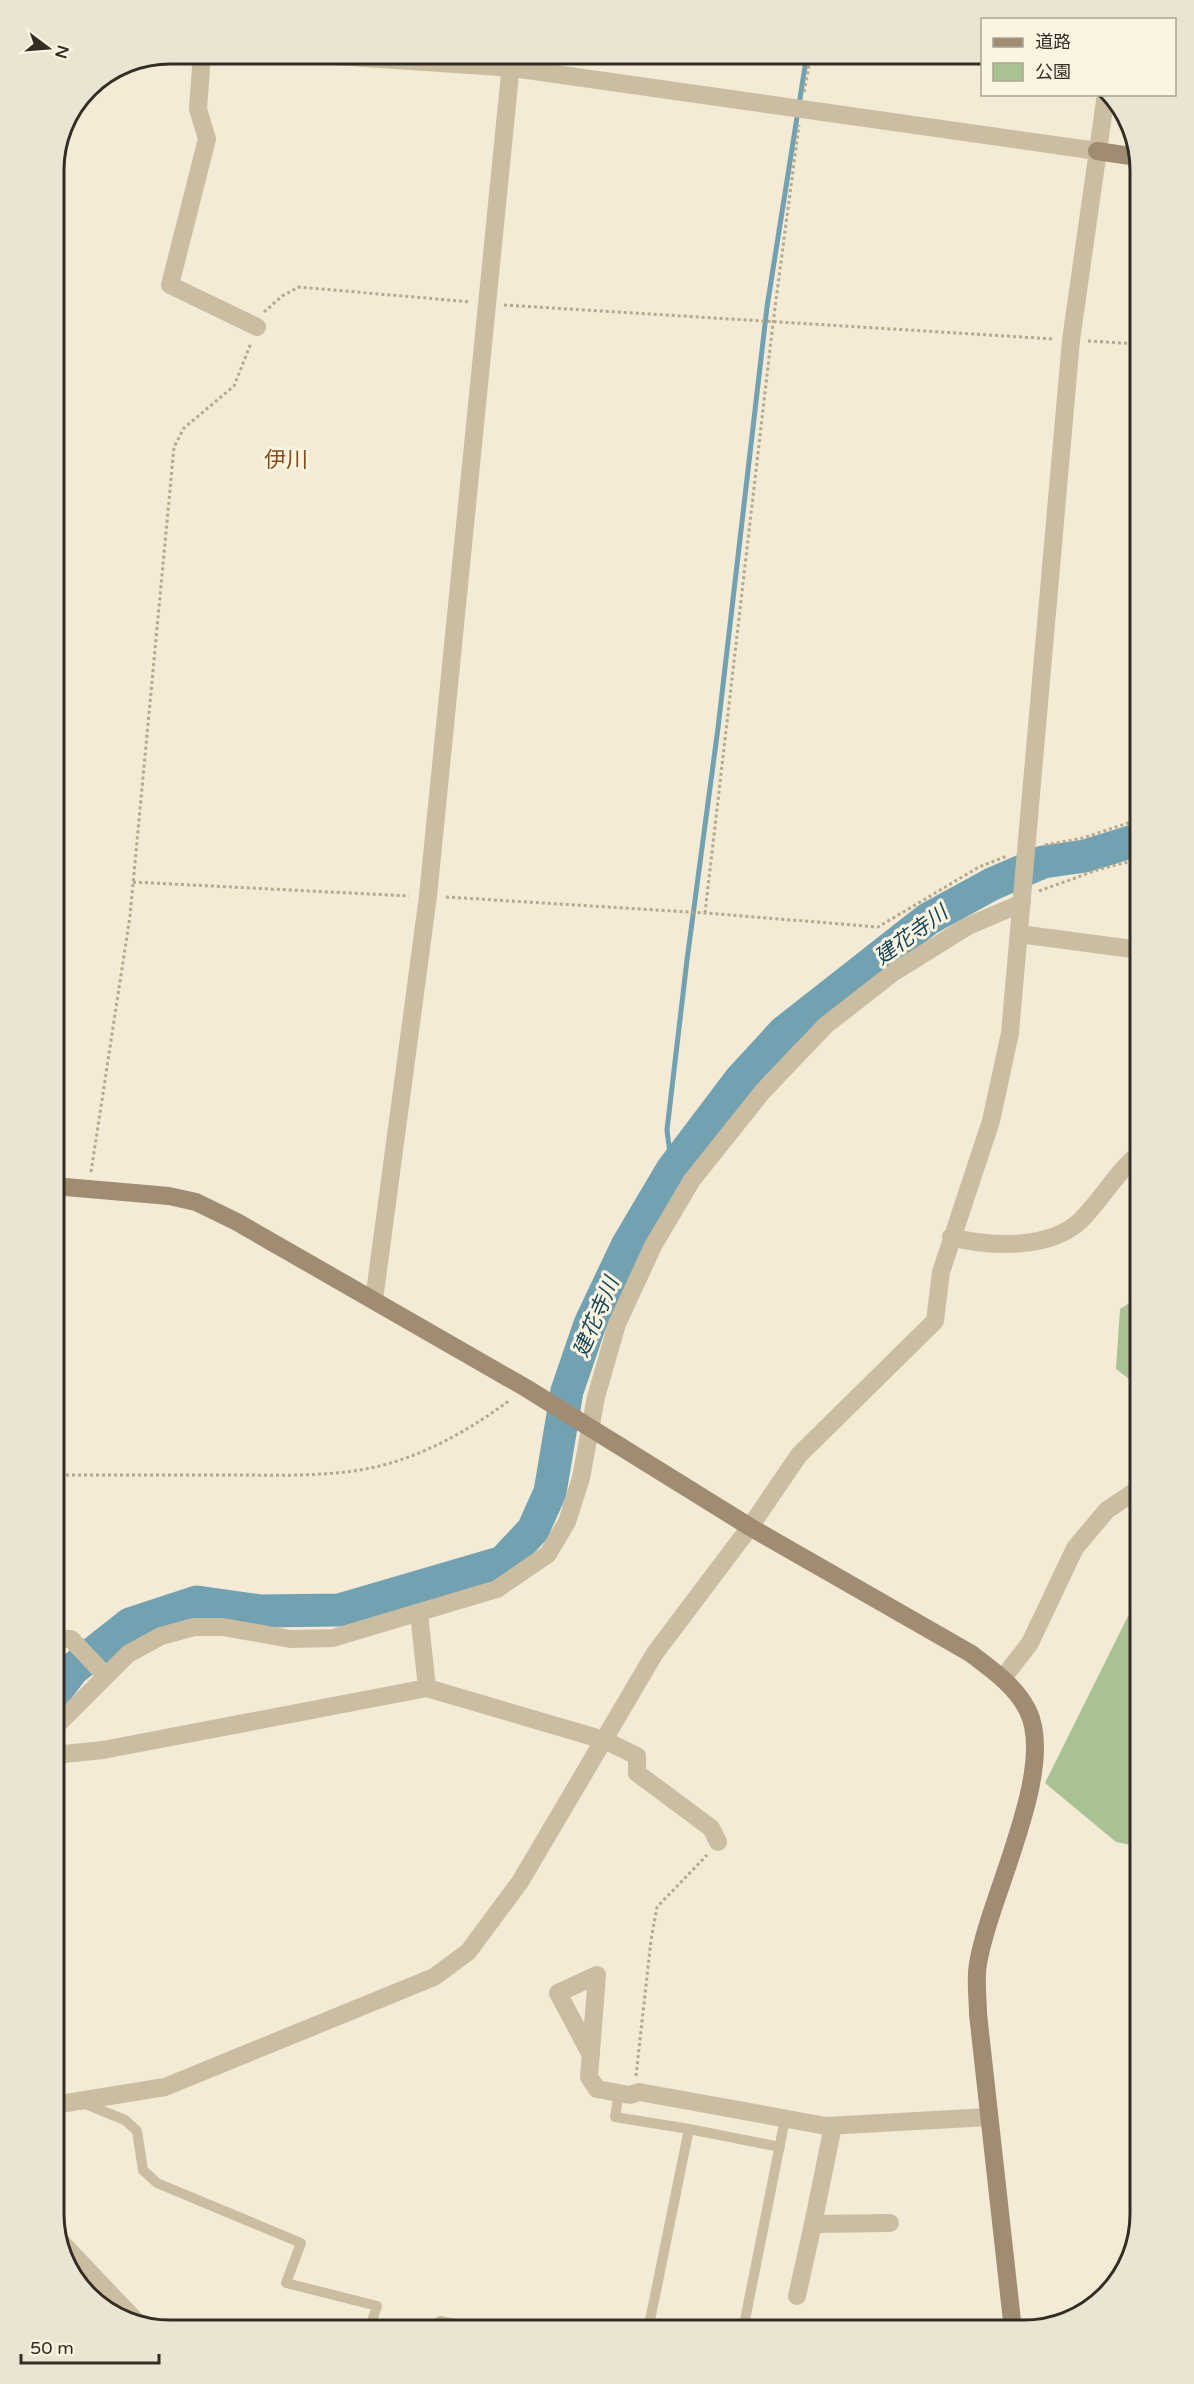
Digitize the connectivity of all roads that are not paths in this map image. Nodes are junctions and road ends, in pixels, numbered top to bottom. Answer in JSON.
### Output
{"nodes":[{"id":1,"x":201,"y":65,"type":"edge"},
{"id":2,"x":513,"y":65,"type":"edge"},
{"id":3,"x":537,"y":65,"type":"edge"},
{"id":4,"x":1104,"y":103,"type":"edge"},
{"id":5,"x":1096,"y":151,"type":"junction"},
{"id":6,"x":1129,"y":156,"type":"edge"},
{"id":7,"x":257,"y":327,"type":"road end"},
{"id":8,"x":1022,"y":903,"type":"junction"},
{"id":9,"x":1019,"y":933,"type":"junction"},
{"id":10,"x":1130,"y":949,"type":"edge"},
{"id":11,"x":1130,"y":1165,"type":"edge"},
{"id":12,"x":65,"y":1187,"type":"edge"},
{"id":13,"x":951,"y":1237,"type":"junction"},
{"id":14,"x":374,"y":1300,"type":"junction"},
{"id":15,"x":587,"y":1427,"type":"junction"},
{"id":16,"x":1130,"y":1495,"type":"edge"},
{"id":17,"x":750,"y":1527,"type":"junction"},
{"id":18,"x":419,"y":1613,"type":"junction"},
{"id":19,"x":64,"y":1639,"type":"edge"},
{"id":20,"x":105,"y":1675,"type":"junction"},
{"id":21,"x":1003,"y":1678,"type":"junction"},
{"id":22,"x":427,"y":1688,"type":"junction"},
{"id":23,"x":64,"y":1717,"type":"edge"},
{"id":24,"x":604,"y":1740,"type":"junction"},
{"id":25,"x":64,"y":1754,"type":"edge"},
{"id":26,"x":718,"y":1842,"type":"road end"},
{"id":27,"x":591,"y":2055,"type":"dead end"},
{"id":28,"x":624,"y":2094,"type":"junction"},
{"id":29,"x":80,"y":2101,"type":"junction"},
{"id":30,"x":64,"y":2103,"type":"edge"},
{"id":31,"x":989,"y":2117,"type":"junction"},
{"id":32,"x":785,"y":2119,"type":"junction"},
{"id":33,"x":833,"y":2126,"type":"junction"},
{"id":34,"x":688,"y":2129,"type":"junction"},
{"id":35,"x":780,"y":2147,"type":"junction"},
{"id":36,"x":890,"y":2223,"type":"dead end"},
{"id":37,"x":813,"y":2224,"type":"junction"},
{"id":38,"x":74,"y":2255,"type":"edge"},
{"id":39,"x":796,"y":2296,"type":"dead end"},
{"id":40,"x":125,"y":2309,"type":"edge"},
{"id":41,"x":373,"y":2319,"type":"edge"},
{"id":42,"x":650,"y":2320,"type":"edge"},
{"id":43,"x":745,"y":2320,"type":"edge"},
{"id":44,"x":1012,"y":2320,"type":"edge"}],
"edges":[{"from":1,"to":7,"type":"street"},
{"from":2,"to":14,"type":"street"},
{"from":3,"to":5,"type":"street"},
{"from":4,"to":5,"type":"street"},
{"from":5,"to":6,"type":"street"},
{"from":5,"to":8,"type":"street"},
{"from":8,"to":9,"type":"street"},
{"from":8,"to":15,"type":"street"},
{"from":9,"to":10,"type":"street"},
{"from":9,"to":13,"type":"street"},
{"from":11,"to":13,"type":"street"},
{"from":12,"to":14,"type":"street"},
{"from":13,"to":17,"type":"street"},
{"from":14,"to":15,"type":"street"},
{"from":15,"to":17,"type":"street"},
{"from":15,"to":18,"type":"street"},
{"from":16,"to":21,"type":"street"},
{"from":17,"to":21,"type":"street"},
{"from":17,"to":24,"type":"street"},
{"from":18,"to":20,"type":"street"},
{"from":18,"to":22,"type":"street"},
{"from":19,"to":20,"type":"street"},
{"from":20,"to":23,"type":"street"},
{"from":21,"to":31,"type":"street"},
{"from":22,"to":24,"type":"street"},
{"from":22,"to":25,"type":"street"},
{"from":24,"to":26,"type":"street"},
{"from":24,"to":29,"type":"street"},
{"from":27,"to":28,"type":"street"},
{"from":28,"to":32,"type":"street"},
{"from":28,"to":34,"type":"lane"},
{"from":29,"to":30,"type":"street"},
{"from":29,"to":41,"type":"lane"},
{"from":31,"to":33,"type":"street"},
{"from":31,"to":44,"type":"street"},
{"from":32,"to":33,"type":"street"},
{"from":32,"to":35,"type":"lane"},
{"from":33,"to":37,"type":"street"},
{"from":34,"to":35,"type":"lane"},
{"from":34,"to":42,"type":"lane"},
{"from":35,"to":43,"type":"lane"},
{"from":36,"to":37,"type":"street"},
{"from":37,"to":39,"type":"street"},
{"from":38,"to":40,"type":"street"}]}
